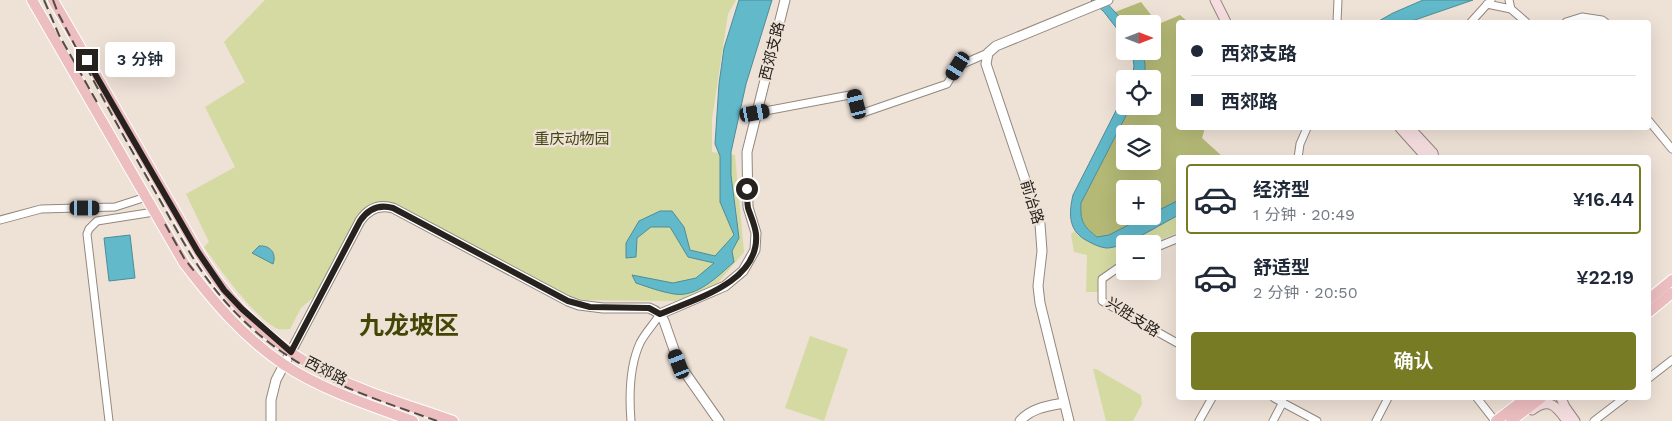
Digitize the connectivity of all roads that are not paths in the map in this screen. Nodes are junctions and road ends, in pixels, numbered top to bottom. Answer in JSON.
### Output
{"nodes":[{"id":1,"x":32,"y":0,"type":"edge"},
{"id":2,"x":53,"y":0,"type":"edge"},
{"id":3,"x":785,"y":0,"type":"edge"},
{"id":4,"x":1108,"y":0,"type":"edge"},
{"id":5,"x":1208,"y":0,"type":"edge"},
{"id":6,"x":1214,"y":0,"type":"edge"},
{"id":7,"x":1338,"y":0,"type":"edge"},
{"id":8,"x":1509,"y":0,"type":"edge"},
{"id":9,"x":1489,"y":2,"type":"edge"},
{"id":10,"x":1088,"y":3,"type":"edge"},
{"id":11,"x":1511,"y":9,"type":"junction"},
{"id":12,"x":1217,"y":20,"type":"edge"},
{"id":13,"x":1225,"y":20,"type":"edge"},
{"id":14,"x":1337,"y":20,"type":"edge"},
{"id":15,"x":1473,"y":20,"type":"edge"},
{"id":16,"x":1524,"y":20,"type":"edge"},
{"id":17,"x":1572,"y":20,"type":"edge"},
{"id":18,"x":1602,"y":20,"type":"edge"},
{"id":19,"x":988,"y":53,"type":"junction"},
{"id":20,"x":755,"y":113,"type":"junction"},
{"id":21,"x":1651,"y":123,"type":"edge"},
{"id":22,"x":1306,"y":130,"type":"edge"},
{"id":23,"x":1402,"y":130,"type":"edge"},
{"id":24,"x":1412,"y":130,"type":"edge"},
{"id":25,"x":1672,"y":149,"type":"edge"},
{"id":26,"x":1298,"y":155,"type":"edge"},
{"id":27,"x":1424,"y":155,"type":"edge"},
{"id":28,"x":1433,"y":155,"type":"edge"},
{"id":29,"x":146,"y":197,"type":"junction"},
{"id":30,"x":154,"y":212,"type":"junction"},
{"id":31,"x":0,"y":220,"type":"edge"},
{"id":32,"x":1176,"y":239,"type":"edge"},
{"id":33,"x":1161,"y":245,"type":"edge"},
{"id":34,"x":1116,"y":269,"type":"edge"},
{"id":35,"x":1672,"y":280,"type":"edge"},
{"id":36,"x":1672,"y":293,"type":"edge"},
{"id":37,"x":1651,"y":297,"type":"edge"},
{"id":38,"x":1651,"y":310,"type":"edge"},
{"id":39,"x":660,"y":314,"type":"junction"},
{"id":40,"x":1176,"y":342,"type":"edge"},
{"id":41,"x":291,"y":352,"type":"junction"},
{"id":42,"x":1672,"y":360,"type":"edge"},
{"id":43,"x":284,"y":365,"type":"junction"},
{"id":44,"x":1651,"y":376,"type":"edge"},
{"id":45,"x":1211,"y":400,"type":"edge"},
{"id":46,"x":1278,"y":400,"type":"edge"},
{"id":47,"x":1387,"y":400,"type":"edge"},
{"id":48,"x":1479,"y":400,"type":"edge"},
{"id":49,"x":1523,"y":400,"type":"edge"},
{"id":50,"x":1538,"y":400,"type":"edge"},
{"id":51,"x":1555,"y":400,"type":"edge"},
{"id":52,"x":1559,"y":400,"type":"edge"},
{"id":53,"x":1621,"y":400,"type":"edge"},
{"id":54,"x":1283,"y":402,"type":"junction"},
{"id":55,"x":1064,"y":403,"type":"junction"},
{"id":56,"x":1561,"y":408,"type":"junction"},
{"id":57,"x":1511,"y":420,"type":"edge"},
{"id":58,"x":109,"y":421,"type":"edge"},
{"id":59,"x":271,"y":421,"type":"edge"},
{"id":60,"x":413,"y":421,"type":"edge"},
{"id":61,"x":454,"y":421,"type":"edge"},
{"id":62,"x":631,"y":421,"type":"edge"},
{"id":63,"x":719,"y":421,"type":"edge"},
{"id":64,"x":1020,"y":421,"type":"edge"},
{"id":65,"x":1069,"y":421,"type":"edge"},
{"id":66,"x":1199,"y":421,"type":"edge"},
{"id":67,"x":1273,"y":421,"type":"edge"},
{"id":68,"x":1317,"y":421,"type":"edge"},
{"id":69,"x":1376,"y":421,"type":"edge"},
{"id":70,"x":1495,"y":421,"type":"edge"},
{"id":71,"x":1567,"y":421,"type":"edge"},
{"id":72,"x":1575,"y":421,"type":"edge"},
{"id":73,"x":1594,"y":421,"type":"edge"}],
"edges":[{"from":1,"to":29,"type":"main road","name":"西郊路"},
{"from":2,"to":41,"type":"main road","name":"西郊路"},
{"from":3,"to":20,"type":"street","name":"西郊支路"},
{"from":4,"to":10,"type":"street"},
{"from":5,"to":12,"type":"main road"},
{"from":6,"to":13,"type":"main road"},
{"from":7,"to":14,"type":"street"},
{"from":8,"to":11,"type":"street"},
{"from":9,"to":11,"type":"street"},
{"from":9,"to":15,"type":"street"},
{"from":10,"to":19,"type":"street"},
{"from":11,"to":16,"type":"street"},
{"from":17,"to":18,"type":"street"},
{"from":19,"to":20,"type":"street"},
{"from":19,"to":55,"type":"street","name":"前冶路"},
{"from":20,"to":39,"type":"street","name":"西郊支路"},
{"from":21,"to":25,"type":"street"},
{"from":22,"to":26,"type":"street"},
{"from":23,"to":27,"type":"main road"},
{"from":24,"to":28,"type":"main road"},
{"from":29,"to":30,"type":"main road","name":"西郊路"},
{"from":29,"to":31,"type":"street"},
{"from":30,"to":43,"type":"main road","name":"西郊路"},
{"from":30,"to":58,"type":"street"},
{"from":32,"to":33,"type":"street"},
{"from":34,"to":40,"type":"street","name":"兴胜支路"},
{"from":35,"to":37,"type":"main road"},
{"from":36,"to":38,"type":"main road"},
{"from":39,"to":41,"type":"street"},
{"from":39,"to":62,"type":"street"},
{"from":39,"to":63,"type":"street"},
{"from":41,"to":43,"type":"street"},
{"from":41,"to":61,"type":"main road","name":"西郊路"},
{"from":42,"to":44,"type":"street"},
{"from":43,"to":59,"type":"street"},
{"from":43,"to":60,"type":"main road","name":"西郊路"},
{"from":45,"to":66,"type":"street"},
{"from":46,"to":54,"type":"street"},
{"from":47,"to":69,"type":"street"},
{"from":48,"to":70,"type":"street"},
{"from":49,"to":70,"type":"main road"},
{"from":50,"to":57,"type":"main road"},
{"from":51,"to":56,"type":"main road"},
{"from":52,"to":56,"type":"main road"},
{"from":53,"to":73,"type":"street"},
{"from":54,"to":67,"type":"street"},
{"from":54,"to":68,"type":"street"},
{"from":55,"to":64,"type":"street"},
{"from":55,"to":65,"type":"street","name":"前冶路"},
{"from":56,"to":57,"type":"main road"},
{"from":56,"to":71,"type":"main road"},
{"from":56,"to":72,"type":"main road"}]}
